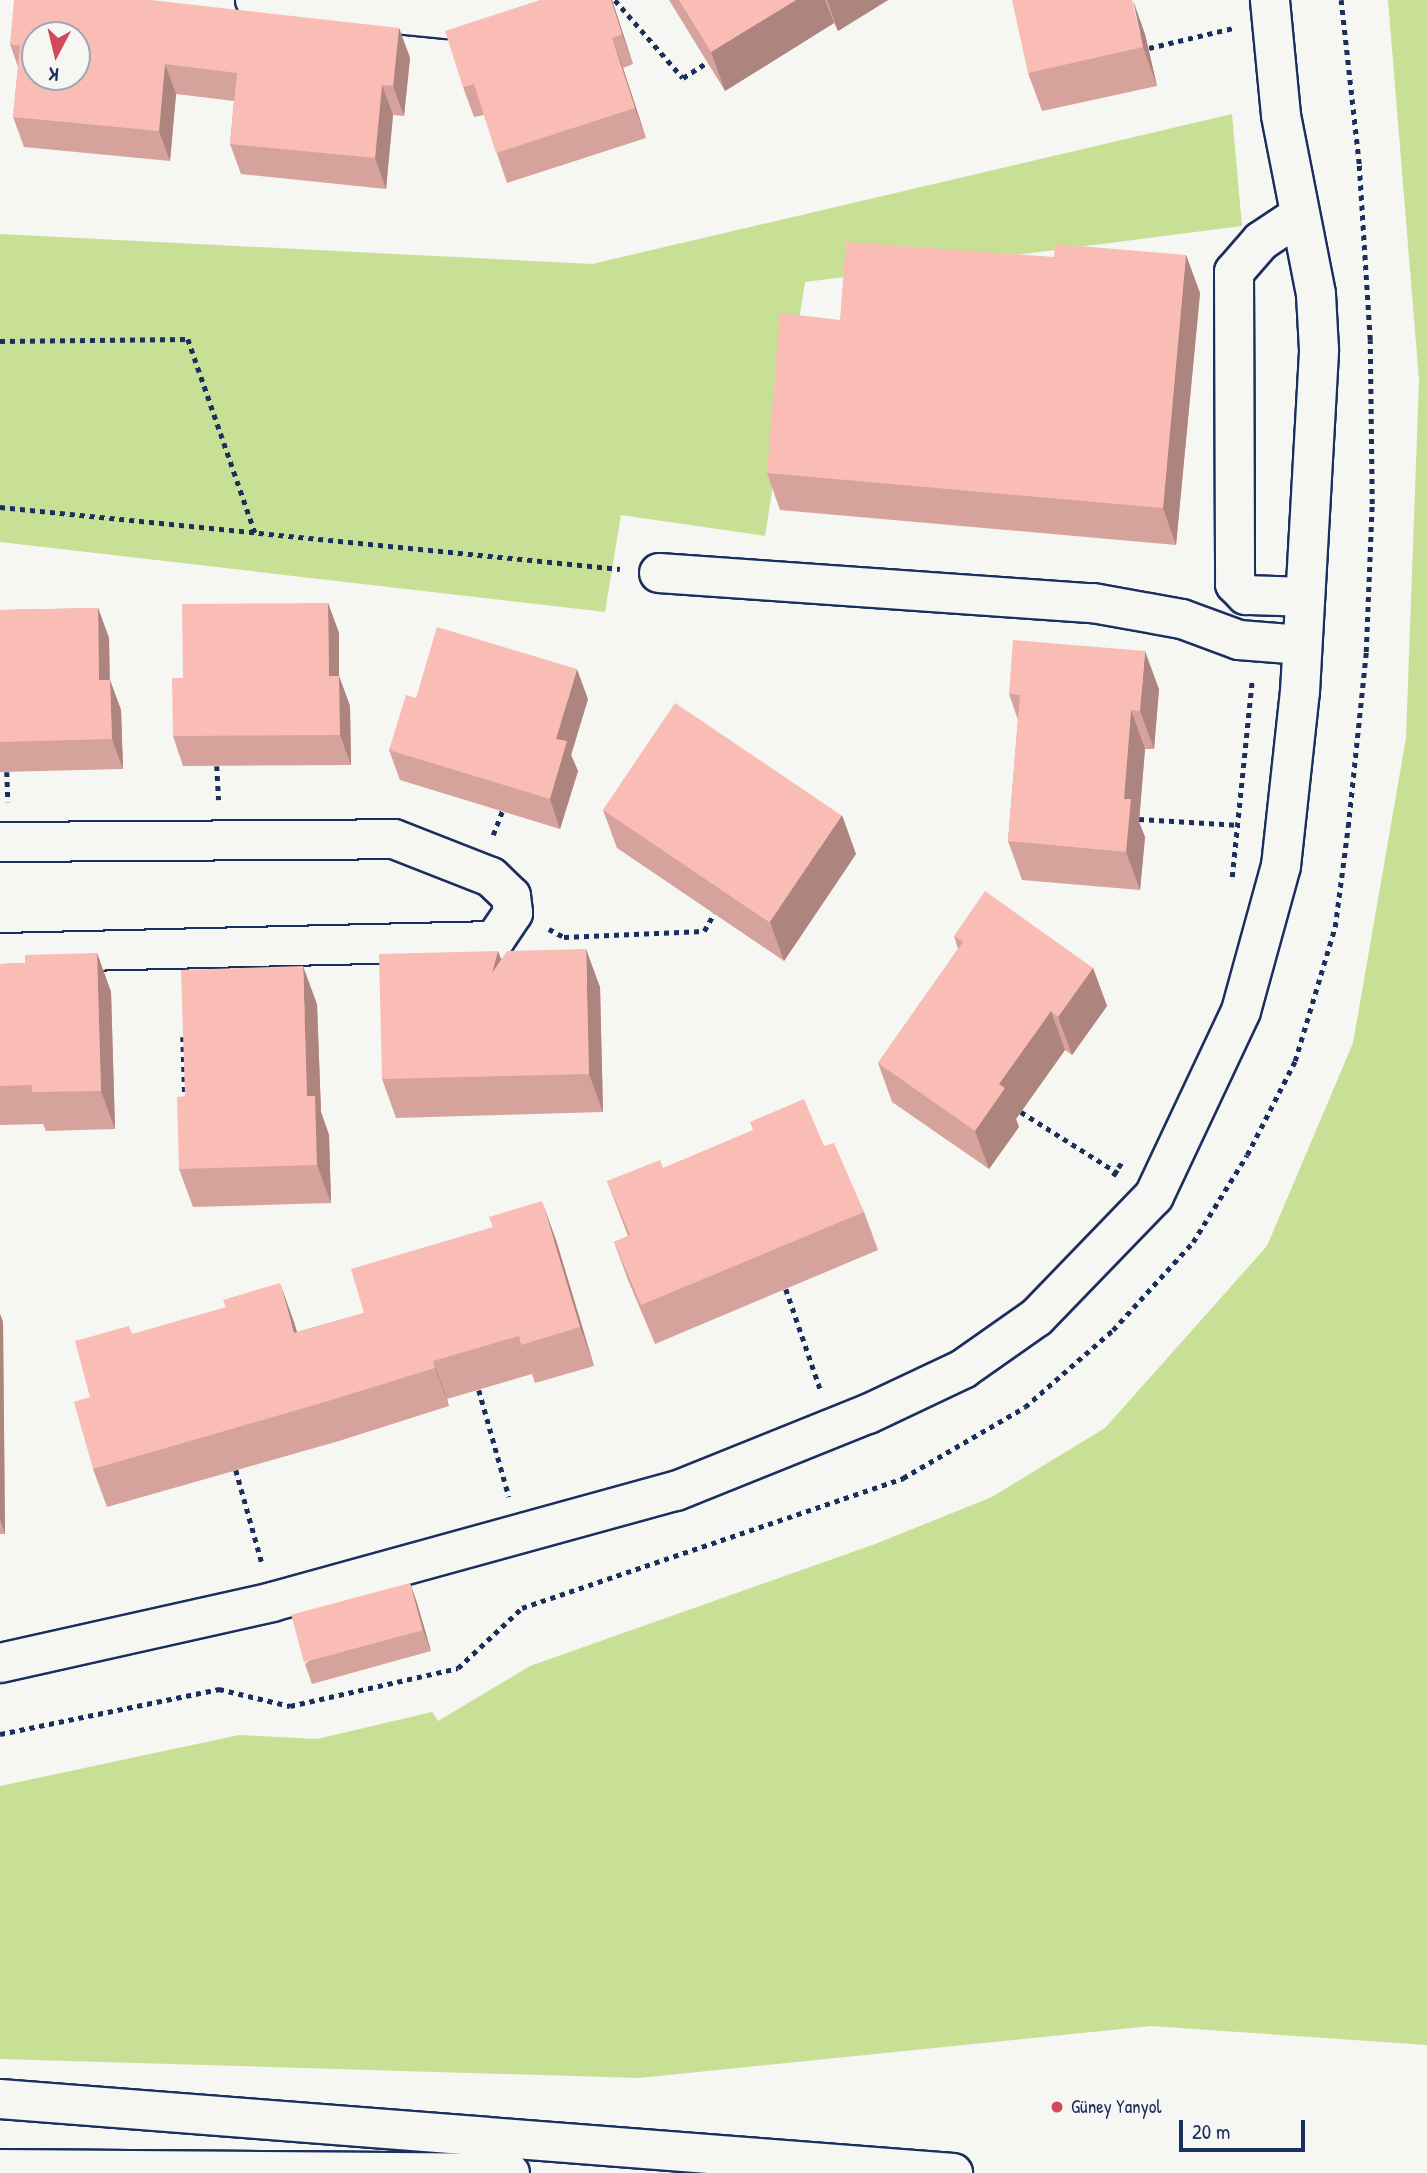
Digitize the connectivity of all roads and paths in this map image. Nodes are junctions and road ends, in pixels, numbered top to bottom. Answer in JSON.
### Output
{"nodes":[{"id":1,"x":255,"y":0,"type":"edge"},
{"id":2,"x":571,"y":0,"type":"edge"},
{"id":3,"x":615,"y":0,"type":"edge"},
{"id":4,"x":1341,"y":0,"type":"edge"},
{"id":5,"x":1271,"y":9,"type":"edge"},
{"id":6,"x":1149,"y":48,"type":"dead end"},
{"id":7,"x":708,"y":62,"type":"edge"},
{"id":8,"x":1300,"y":215,"type":"junction"},
{"id":9,"x":0,"y":341,"type":"edge"},
{"id":10,"x":0,"y":507,"type":"edge"},
{"id":11,"x":255,"y":533,"type":"junction"},
{"id":12,"x":659,"y":573,"type":"joint"},
{"id":13,"x":1305,"y":597,"type":"junction"},
{"id":14,"x":1256,"y":642,"type":"junction"},
{"id":15,"x":1302,"y":645,"type":"junction"},
{"id":16,"x":1139,"y":819,"type":"dead end"},
{"id":17,"x":1238,"y":825,"type":"junction"},
{"id":18,"x":1285,"y":829,"type":"junction"},
{"id":19,"x":0,"y":842,"type":"edge"},
{"id":20,"x":1230,"y":889,"type":"dead end"},
{"id":21,"x":513,"y":913,"type":"junction"},
{"id":22,"x":714,"y":914,"type":"edge"},
{"id":23,"x":0,"y":953,"type":"edge"},
{"id":24,"x":183,"y":1028,"type":"edge"},
{"id":25,"x":185,"y":1107,"type":"edge"},
{"id":26,"x":1021,"y":1112,"type":"dead end"},
{"id":27,"x":1128,"y":1150,"type":"dead end"},
{"id":28,"x":1115,"y":1172,"type":"junction"},
{"id":29,"x":1108,"y":1184,"type":"dead end"},
{"id":30,"x":1154,"y":1196,"type":"junction"},
{"id":31,"x":786,"y":1289,"type":"dead end"},
{"id":32,"x":833,"y":1388,"type":"dead end"},
{"id":33,"x":479,"y":1390,"type":"dead end"},
{"id":34,"x":809,"y":1398,"type":"dead end"},
{"id":35,"x":828,"y":1410,"type":"junction"},
{"id":36,"x":236,"y":1470,"type":"dead end"},
{"id":37,"x":524,"y":1498,"type":"dead end"},
{"id":38,"x":511,"y":1502,"type":"junction"},
{"id":39,"x":498,"y":1506,"type":"dead end"},
{"id":40,"x":272,"y":1602,"type":"junction"},
{"id":41,"x":0,"y":1663,"type":"edge"},
{"id":42,"x":0,"y":1734,"type":"edge"},
{"id":43,"x":0,"y":2099,"type":"edge"},
{"id":44,"x":0,"y":2169,"type":"edge"},
{"id":45,"x":510,"y":2173,"type":"edge"},
{"id":46,"x":953,"y":2173,"type":"edge"}],
"edges":[{"from":1,"to":2,"type":"street"},
{"from":3,"to":7,"type":"path"},
{"from":4,"to":42,"type":"path"},
{"from":5,"to":6,"type":"path"},
{"from":5,"to":8,"type":"street"},
{"from":8,"to":13,"type":"street"},
{"from":8,"to":13,"type":"street"},
{"from":9,"to":11,"type":"path"},
{"from":10,"to":11,"type":"path"},
{"from":11,"to":12,"type":"path"},
{"from":12,"to":14,"type":"street"},
{"from":13,"to":15,"type":"street"},
{"from":14,"to":15,"type":"street"},
{"from":14,"to":17,"type":"path"},
{"from":15,"to":18,"type":"street"},
{"from":16,"to":17,"type":"path"},
{"from":17,"to":18,"type":"path"},
{"from":17,"to":20,"type":"path"},
{"from":18,"to":30,"type":"street"},
{"from":19,"to":21,"type":"street"},
{"from":21,"to":22,"type":"path"},
{"from":21,"to":23,"type":"street"},
{"from":24,"to":25,"type":"path"},
{"from":26,"to":28,"type":"path"},
{"from":27,"to":28,"type":"path"},
{"from":28,"to":29,"type":"path"},
{"from":28,"to":30,"type":"path"},
{"from":30,"to":35,"type":"street"},
{"from":31,"to":35,"type":"path"},
{"from":32,"to":35,"type":"path"},
{"from":33,"to":38,"type":"path"},
{"from":34,"to":35,"type":"path"},
{"from":35,"to":40,"type":"street"},
{"from":36,"to":40,"type":"path"},
{"from":37,"to":38,"type":"path"},
{"from":38,"to":39,"type":"path"},
{"from":40,"to":41,"type":"street"},
{"from":43,"to":46,"type":"street"},
{"from":44,"to":45,"type":"street"}]}
